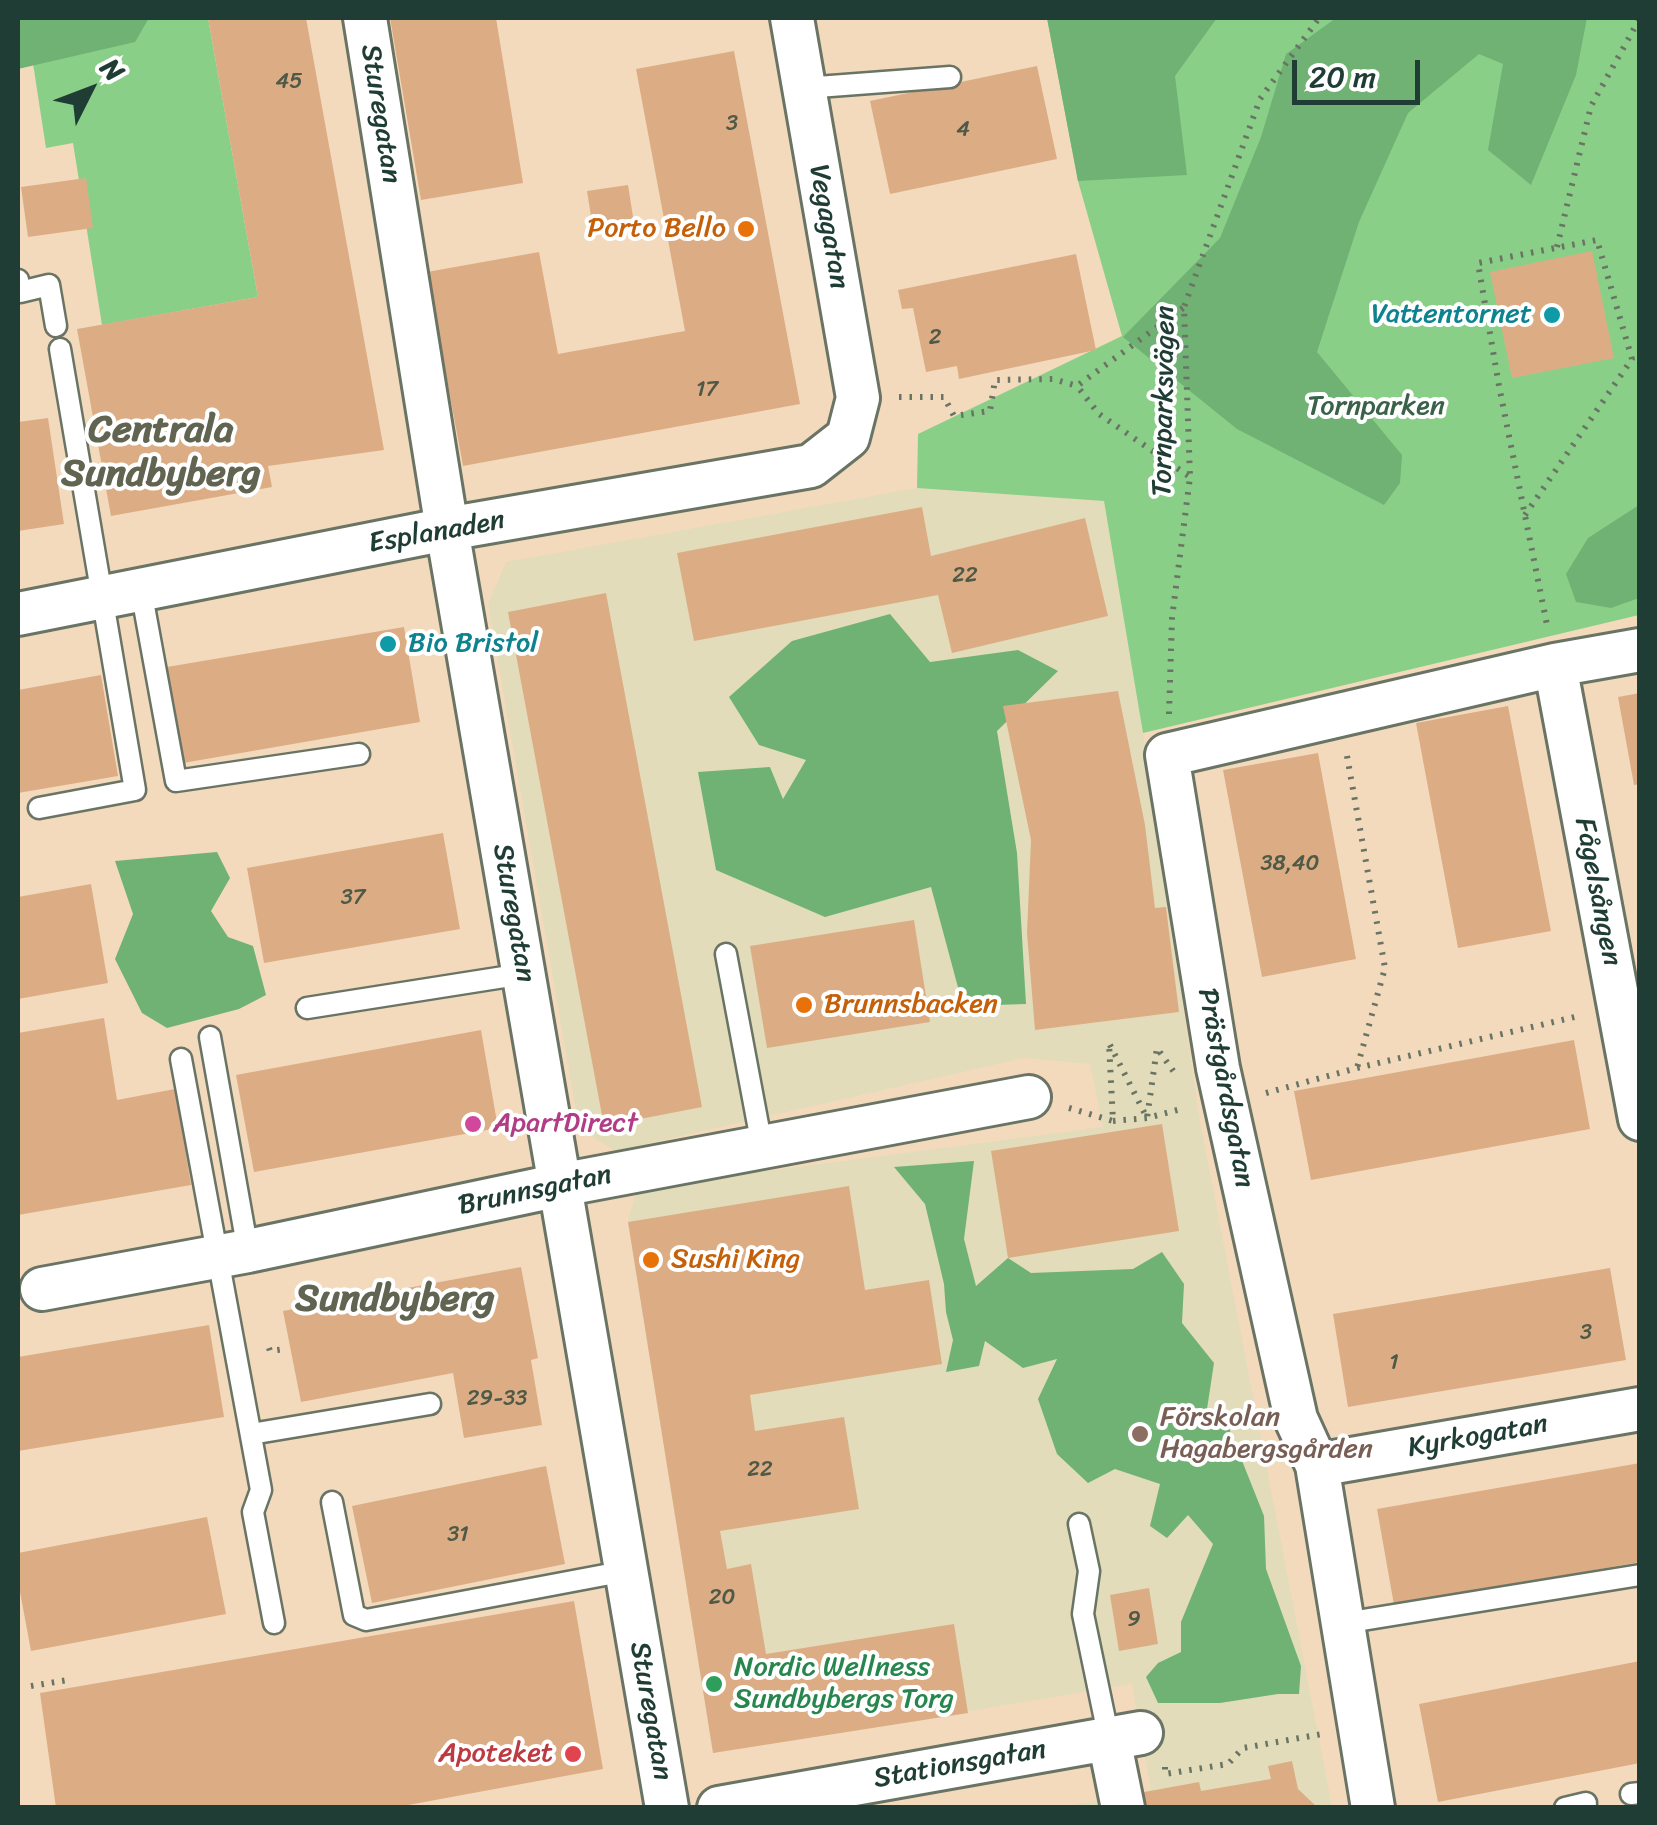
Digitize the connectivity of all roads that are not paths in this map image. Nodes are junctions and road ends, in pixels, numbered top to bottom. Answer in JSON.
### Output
{"nodes":[{"id":1,"x":365,"y":18,"type":"edge"},
{"id":2,"x":792,"y":18,"type":"edge"},
{"id":3,"x":950,"y":77,"type":"dead end"},
{"id":4,"x":804,"y":88,"type":"junction"},
{"id":5,"x":18,"y":294,"type":"edge"},
{"id":6,"x":56,"y":326,"type":"dead end"},
{"id":7,"x":60,"y":349,"type":"dead end"},
{"id":8,"x":848,"y":436,"type":"joint"},
{"id":9,"x":447,"y":530,"type":"junction"},
{"id":10,"x":121,"y":594,"type":"junction"},
{"id":11,"x":18,"y":614,"type":"edge"},
{"id":12,"x":1640,"y":650,"type":"edge"},
{"id":13,"x":1555,"y":665,"type":"junction"},
{"id":14,"x":359,"y":754,"type":"dead end"},
{"id":15,"x":39,"y":808,"type":"dead end"},
{"id":16,"x":726,"y":954,"type":"dead end"},
{"id":17,"x":523,"y":974,"type":"junction"},
{"id":18,"x":308,"y":1008,"type":"dead end"},
{"id":19,"x":210,"y":1037,"type":"dead end"},
{"id":20,"x":181,"y":1058,"type":"dead end"},
{"id":21,"x":1029,"y":1097,"type":"road end"},
{"id":22,"x":1640,"y":1119,"type":"edge"},
{"id":23,"x":762,"y":1146,"type":"junction"},
{"id":24,"x":560,"y":1186,"type":"junction"},
{"id":25,"x":232,"y":1254,"type":"junction"},
{"id":26,"x":42,"y":1288,"type":"dead end"},
{"id":27,"x":430,"y":1404,"type":"dead end"},
{"id":28,"x":1640,"y":1409,"type":"edge"},
{"id":29,"x":251,"y":1434,"type":"junction"},
{"id":30,"x":1317,"y":1465,"type":"junction"},
{"id":31,"x":332,"y":1502,"type":"dead end"},
{"id":32,"x":1079,"y":1524,"type":"dead end"},
{"id":33,"x":626,"y":1570,"type":"junction"},
{"id":34,"x":1640,"y":1575,"type":"edge"},
{"id":35,"x":274,"y":1622,"type":"dead end"},
{"id":36,"x":1344,"y":1623,"type":"junction"},
{"id":37,"x":1125,"y":1736,"type":"junction"},
{"id":38,"x":1586,"y":1803,"type":"dead end"},
{"id":39,"x":667,"y":1808,"type":"edge"},
{"id":40,"x":719,"y":1808,"type":"edge"},
{"id":41,"x":1123,"y":1808,"type":"edge"},
{"id":42,"x":1373,"y":1808,"type":"edge"},
{"id":43,"x":1565,"y":1808,"type":"edge"}],
"edges":[{"from":1,"to":9,"type":"street","name":"Sturegatan"},
{"from":2,"to":4,"type":"street","name":"Vegagatan"},
{"from":3,"to":4,"type":"lane"},
{"from":4,"to":8,"type":"street","name":"Vegagatan"},
{"from":5,"to":6,"type":"lane"},
{"from":7,"to":10,"type":"lane"},
{"from":8,"to":9,"type":"street","name":"Esplanaden"},
{"from":9,"to":10,"type":"street","name":"Esplanaden"},
{"from":9,"to":17,"type":"street","name":"Sturegatan"},
{"from":10,"to":11,"type":"street","name":"Esplanaden"},
{"from":10,"to":14,"type":"lane"},
{"from":10,"to":15,"type":"lane"},
{"from":12,"to":13,"type":"street"},
{"from":13,"to":22,"type":"street","name":"Fågelsången"},
{"from":13,"to":30,"type":"street","name":"Prästgårdsgatan"},
{"from":16,"to":23,"type":"lane"},
{"from":17,"to":18,"type":"lane"},
{"from":17,"to":24,"type":"street","name":"Sturegatan"},
{"from":19,"to":25,"type":"lane"},
{"from":20,"to":25,"type":"lane"},
{"from":21,"to":23,"type":"street","name":"Brunnsgatan"},
{"from":23,"to":24,"type":"street","name":"Brunnsgatan"},
{"from":24,"to":25,"type":"street","name":"Brunnsgatan"},
{"from":24,"to":33,"type":"street","name":"Sturegatan"},
{"from":25,"to":26,"type":"street","name":"Brunnsgatan"},
{"from":25,"to":29,"type":"lane"},
{"from":27,"to":29,"type":"lane"},
{"from":28,"to":30,"type":"street","name":"Kyrkogatan"},
{"from":29,"to":35,"type":"lane"},
{"from":30,"to":36,"type":"street","name":"Prästgårdsgatan"},
{"from":31,"to":33,"type":"lane"},
{"from":32,"to":37,"type":"lane"},
{"from":33,"to":39,"type":"street","name":"Sturegatan"},
{"from":34,"to":36,"type":"lane"},
{"from":36,"to":42,"type":"street","name":"Prästgårdsgatan"},
{"from":37,"to":40,"type":"street","name":"Stationsgatan"},
{"from":37,"to":41,"type":"street"},
{"from":38,"to":43,"type":"lane"}]}
